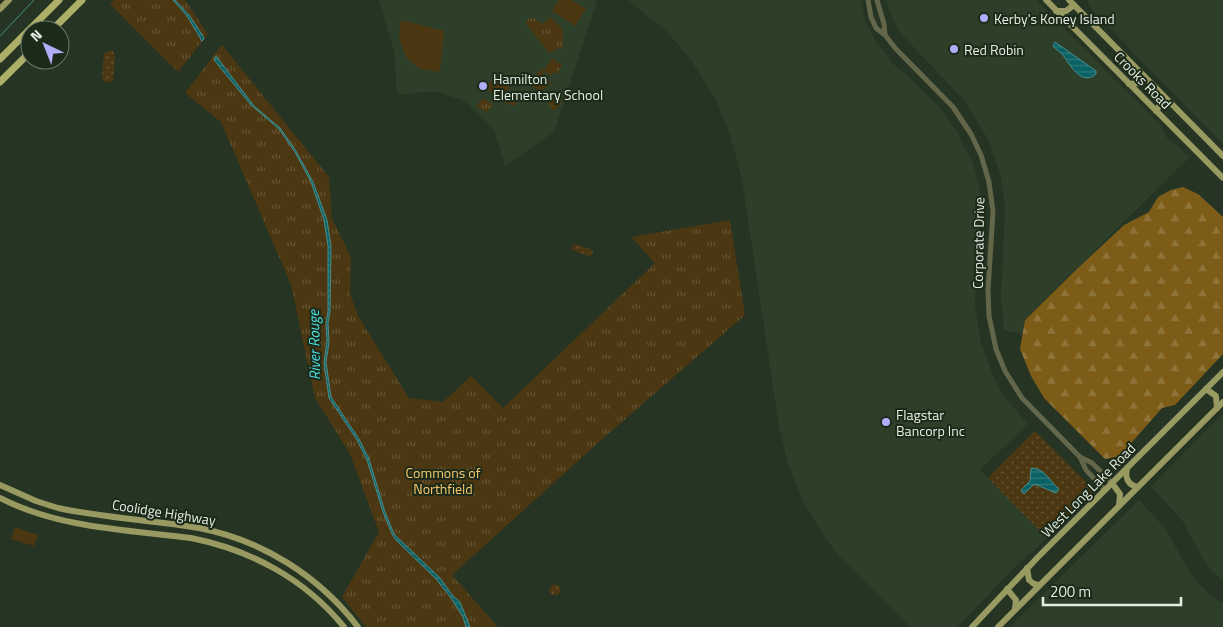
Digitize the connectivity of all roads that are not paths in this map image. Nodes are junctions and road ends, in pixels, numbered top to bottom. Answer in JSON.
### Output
{"nodes":[{"id":1,"x":9,"y":0,"type":"edge"},
{"id":2,"x":59,"y":0,"type":"edge"},
{"id":3,"x":82,"y":0,"type":"edge"},
{"id":4,"x":1046,"y":0,"type":"edge"},
{"id":5,"x":877,"y":2,"type":"edge"},
{"id":6,"x":1074,"y":2,"type":"edge"},
{"id":7,"x":868,"y":3,"type":"edge"},
{"id":8,"x":0,"y":9,"type":"edge"},
{"id":9,"x":1056,"y":11,"type":"junction"},
{"id":10,"x":62,"y":20,"type":"edge"},
{"id":11,"x":885,"y":35,"type":"junction"},
{"id":12,"x":0,"y":59,"type":"edge"},
{"id":13,"x":20,"y":62,"type":"edge"},
{"id":14,"x":1144,"y":76,"type":"junction"},
{"id":15,"x":0,"y":82,"type":"edge"},
{"id":16,"x":1129,"y":84,"type":"junction"},
{"id":17,"x":1170,"y":102,"type":"junction"},
{"id":18,"x":1156,"y":111,"type":"junction"},
{"id":19,"x":1223,"y":156,"type":"edge"},
{"id":20,"x":1223,"y":178,"type":"edge"},
{"id":21,"x":1223,"y":372,"type":"edge"},
{"id":22,"x":1206,"y":389,"type":"junction"},
{"id":23,"x":1223,"y":402,"type":"edge"},
{"id":24,"x":1217,"y":408,"type":"junction"},
{"id":25,"x":1080,"y":457,"type":"junction"},
{"id":26,"x":1127,"y":468,"type":"junction"},
{"id":27,"x":1112,"y":483,"type":"junction"},
{"id":28,"x":0,"y":485,"type":"edge"},
{"id":29,"x":1138,"y":487,"type":"junction"},
{"id":30,"x":1105,"y":490,"type":"junction"},
{"id":31,"x":0,"y":498,"type":"edge"},
{"id":32,"x":1119,"y":506,"type":"junction"},
{"id":33,"x":1027,"y":568,"type":"junction"},
{"id":34,"x":1039,"y":586,"type":"junction"},
{"id":35,"x":1008,"y":589,"type":"junction"},
{"id":36,"x":1015,"y":610,"type":"junction"},
{"id":37,"x":344,"y":627,"type":"edge"},
{"id":38,"x":358,"y":627,"type":"edge"},
{"id":39,"x":972,"y":627,"type":"edge"},
{"id":40,"x":998,"y":627,"type":"edge"}],
"edges":[{"from":1,"to":8,"type":"main road"},
{"from":2,"to":12,"type":"highway"},
{"from":3,"to":10,"type":"highway"},
{"from":4,"to":9,"type":"main road","name":"Crooks Road"},
{"from":5,"to":7,"type":"street"},
{"from":5,"to":11,"type":"street","name":"Corporate Drive"},
{"from":6,"to":9,"type":"main road"},
{"from":6,"to":14,"type":"main road","name":"Crooks Road"},
{"from":7,"to":11,"type":"street","name":"Corporate Drive"},
{"from":9,"to":16,"type":"main road","name":"Crooks Road"},
{"from":11,"to":25,"type":"street","name":"Corporate Drive"},
{"from":13,"to":15,"type":"highway"},
{"from":14,"to":16,"type":"main road"},
{"from":14,"to":17,"type":"main road","name":"Crooks Road"},
{"from":16,"to":18,"type":"main road","name":"Crooks Road"},
{"from":17,"to":18,"type":"main road"},
{"from":17,"to":19,"type":"main road","name":"Crooks Road"},
{"from":18,"to":20,"type":"main road","name":"Crooks Road"},
{"from":21,"to":22,"type":"main road","name":"West Long Lake Road"},
{"from":22,"to":24,"type":"main road"},
{"from":22,"to":26,"type":"main road","name":"West Long Lake Road"},
{"from":23,"to":24,"type":"main road"},
{"from":24,"to":29,"type":"main road"},
{"from":25,"to":27,"type":"street","name":"Corporate Drive"},
{"from":25,"to":30,"type":"street","name":"Corporate Drive"},
{"from":26,"to":27,"type":"main road","name":"West Long Lake Road"},
{"from":26,"to":29,"type":"main road"},
{"from":27,"to":30,"type":"main road","name":"West Long Lake Road"},
{"from":27,"to":32,"type":"main road"},
{"from":28,"to":38,"type":"main road","name":"Coolidge Highway"},
{"from":29,"to":32,"type":"main road"},
{"from":30,"to":33,"type":"main road","name":"West Long Lake Road"},
{"from":31,"to":37,"type":"main road","name":"Coolidge Highway"},
{"from":32,"to":34,"type":"main road"},
{"from":33,"to":34,"type":"main road"},
{"from":33,"to":35,"type":"main road","name":"West Long Lake Road"},
{"from":34,"to":36,"type":"main road"},
{"from":35,"to":36,"type":"main road"},
{"from":35,"to":39,"type":"main road","name":"West Long Lake Road"},
{"from":36,"to":40,"type":"main road"}]}
